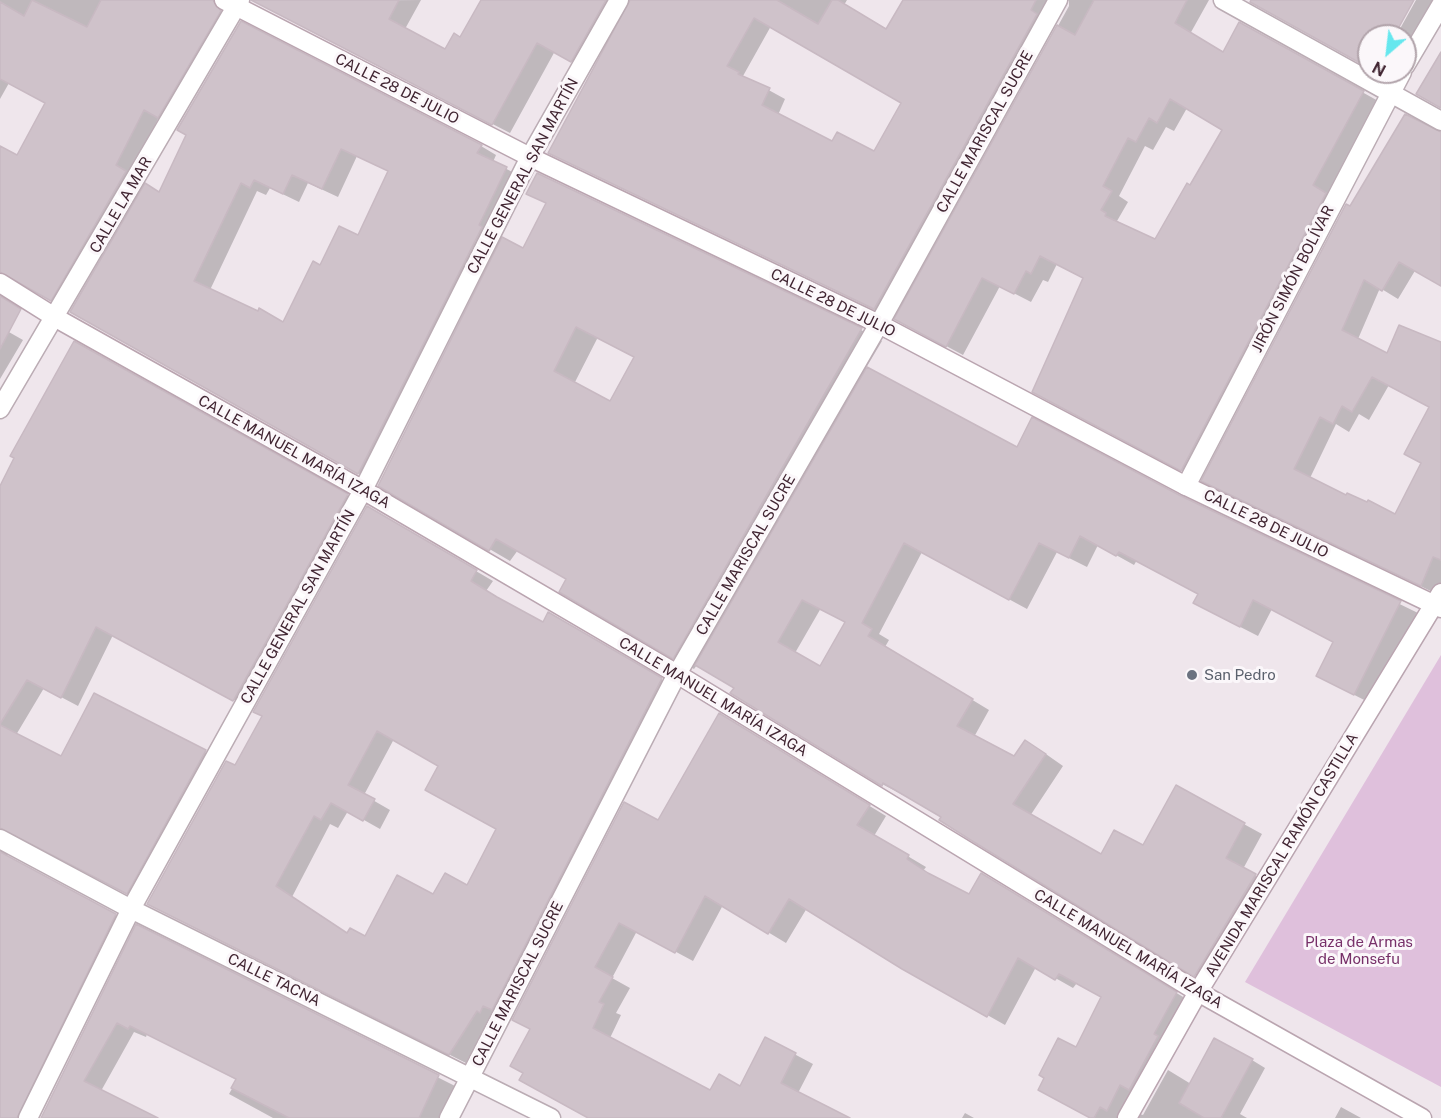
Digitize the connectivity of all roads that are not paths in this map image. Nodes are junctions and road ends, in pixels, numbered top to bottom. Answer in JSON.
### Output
{"nodes":[{"id":1,"x":619,"y":0,"type":"edge"},
{"id":2,"x":1058,"y":0,"type":"edge"},
{"id":3,"x":1223,"y":0,"type":"edge"},
{"id":4,"x":234,"y":2,"type":"edge"},
{"id":5,"x":1441,"y":5,"type":"edge"},
{"id":6,"x":1417,"y":46,"type":"edge"},
{"id":7,"x":1395,"y":84,"type":"edge"},
{"id":8,"x":1390,"y":93,"type":"junction"},
{"id":9,"x":1441,"y":121,"type":"edge"},
{"id":10,"x":530,"y":158,"type":"junction"},
{"id":11,"x":0,"y":283,"type":"edge"},
{"id":12,"x":56,"y":318,"type":"junction"},
{"id":13,"x":879,"y":324,"type":"junction"},
{"id":14,"x":0,"y":409,"type":"edge"},
{"id":15,"x":1186,"y":486,"type":"junction"},
{"id":16,"x":363,"y":490,"type":"junction"},
{"id":17,"x":1439,"y":602,"type":"edge"},
{"id":18,"x":677,"y":674,"type":"junction"},
{"id":19,"x":0,"y":839,"type":"edge"},
{"id":20,"x":131,"y":909,"type":"junction"},
{"id":21,"x":1198,"y":992,"type":"junction"},
{"id":22,"x":470,"y":1077,"type":"junction"},
{"id":23,"x":28,"y":1118,"type":"edge"},
{"id":24,"x":449,"y":1118,"type":"edge"},
{"id":25,"x":551,"y":1118,"type":"edge"},
{"id":26,"x":1126,"y":1118,"type":"edge"},
{"id":27,"x":1422,"y":1118,"type":"edge"}],
"edges":[{"from":1,"to":10,"type":"street","name":"CALLE GENERAL SAN MARTÍN"},
{"from":2,"to":13,"type":"street","name":"CALLE MARISCAL SUCRE"},
{"from":3,"to":8,"type":"street"},
{"from":4,"to":10,"type":"street","name":"CALLE 28 DE JULIO"},
{"from":4,"to":12,"type":"street","name":"CALLE LA MAR"},
{"from":5,"to":6,"type":"street"},
{"from":7,"to":8,"type":"street","name":"JIRÓN SIMÓN BOLÍVAR"},
{"from":8,"to":9,"type":"street"},
{"from":8,"to":15,"type":"street","name":"JIRÓN SIMÓN BOLÍVAR"},
{"from":10,"to":13,"type":"street","name":"CALLE 28 DE JULIO"},
{"from":10,"to":16,"type":"street","name":"CALLE GENERAL SAN MARTÍN"},
{"from":11,"to":12,"type":"street","name":"CALLE MANUEL MARÍA IZAGA"},
{"from":12,"to":14,"type":"street","name":"CALLE LA MAR"},
{"from":12,"to":16,"type":"street","name":"CALLE MANUEL MARÍA IZAGA"},
{"from":13,"to":15,"type":"street","name":"CALLE 28 DE JULIO"},
{"from":13,"to":18,"type":"street","name":"CALLE MARISCAL SUCRE"},
{"from":15,"to":17,"type":"street","name":"CALLE 28 DE JULIO"},
{"from":16,"to":18,"type":"street","name":"CALLE MANUEL MARÍA IZAGA"},
{"from":16,"to":20,"type":"street","name":"CALLE GENERAL SAN MARTÍN"},
{"from":17,"to":21,"type":"street","name":"AVENIDA MARISCAL RAMÓN CASTILLA"},
{"from":18,"to":21,"type":"street","name":"CALLE MANUEL MARÍA IZAGA"},
{"from":18,"to":22,"type":"street","name":"CALLE MARISCAL SUCRE"},
{"from":19,"to":20,"type":"street","name":"CALLE TACNA"},
{"from":20,"to":22,"type":"street","name":"CALLE TACNA"},
{"from":20,"to":23,"type":"street","name":"CALLE GENERAL SAN MARTÍN"},
{"from":21,"to":26,"type":"street","name":"AVENIDA MARISCAL RAMÓN CASTILLA"},
{"from":21,"to":27,"type":"street","name":"CALLE MANUEL MARÍA IZAGA"},
{"from":22,"to":24,"type":"street","name":"CALLE MARISCAL SUCRE"},
{"from":22,"to":25,"type":"street","name":"CALLE TACNA"}]}
